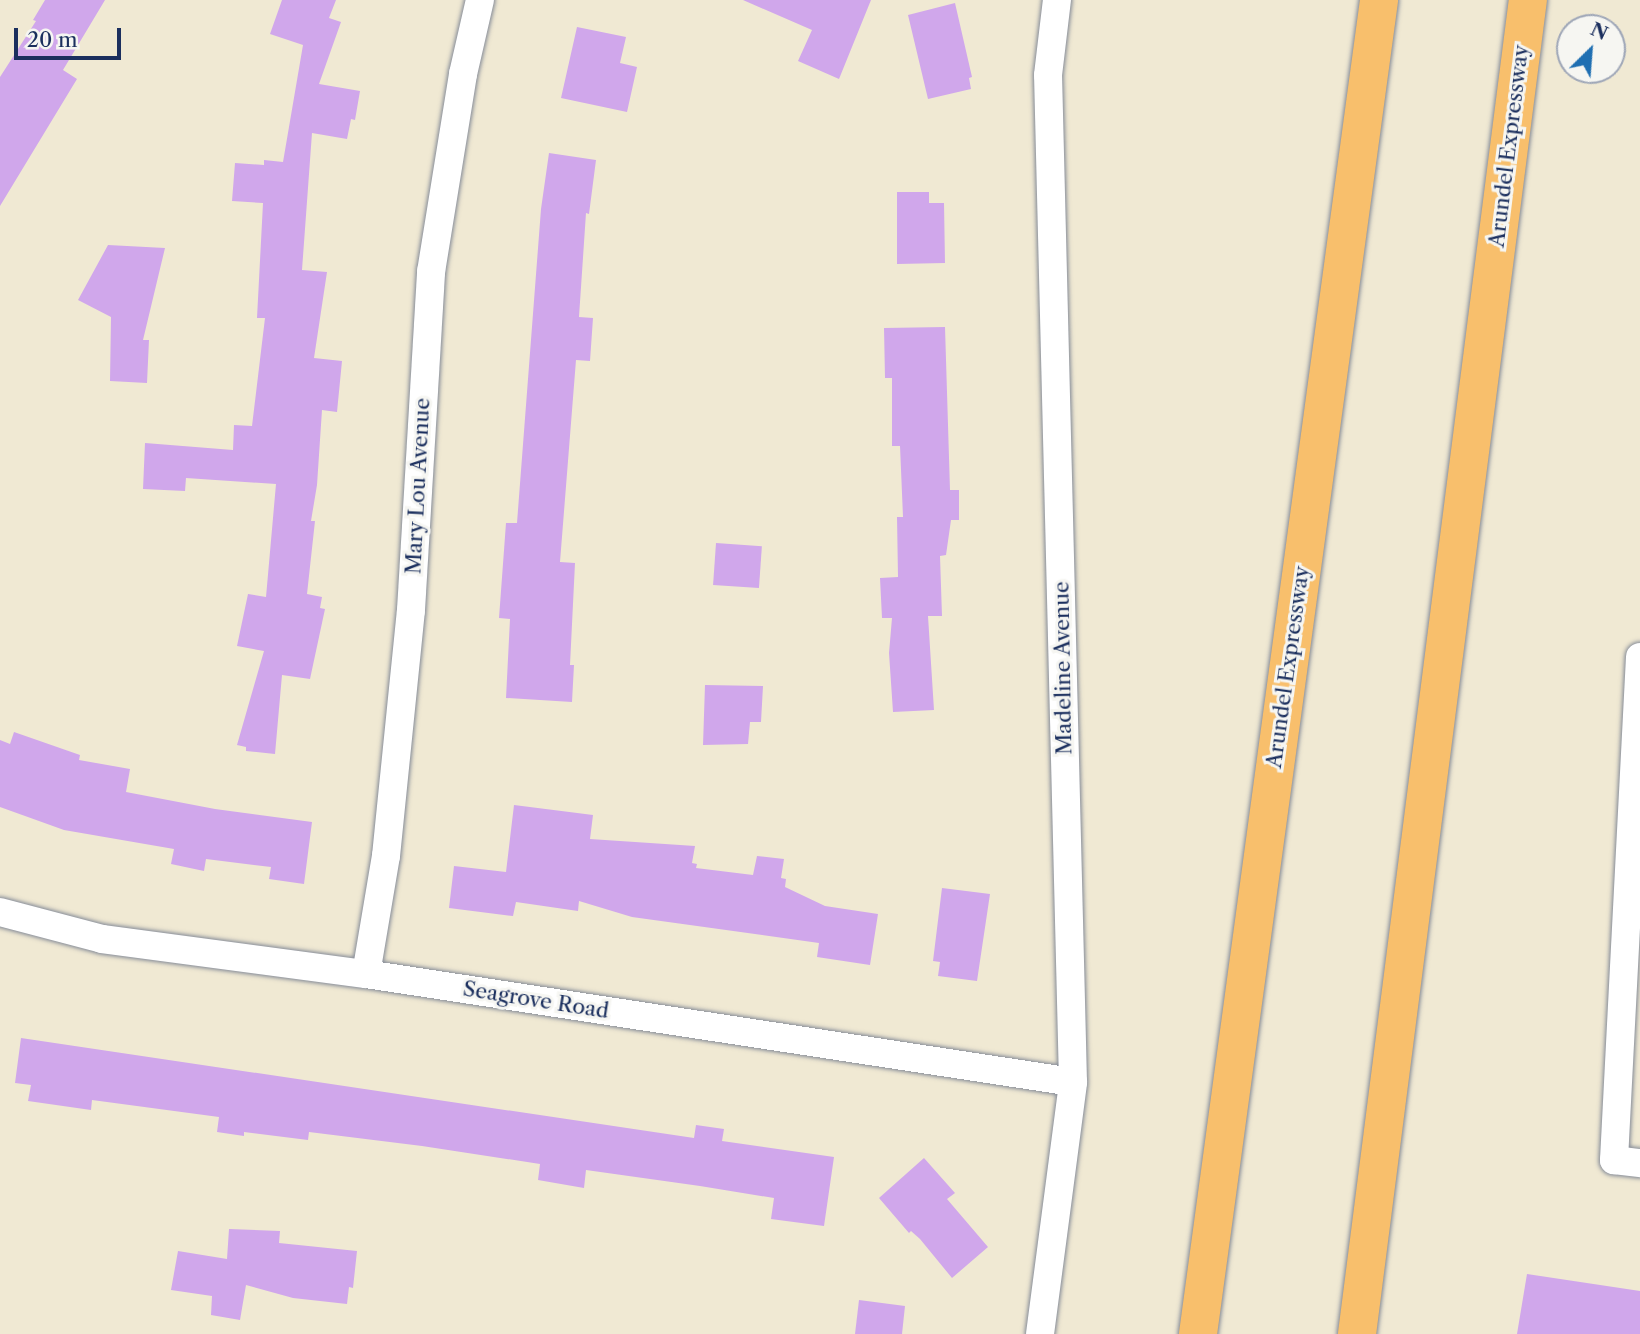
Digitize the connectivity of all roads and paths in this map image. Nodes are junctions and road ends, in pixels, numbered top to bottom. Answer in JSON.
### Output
{"nodes":[{"id":1,"x":480,"y":0,"type":"edge"},
{"id":2,"x":1057,"y":0,"type":"edge"},
{"id":3,"x":1379,"y":0,"type":"edge"},
{"id":4,"x":1528,"y":0,"type":"edge"},
{"id":5,"x":1640,"y":657,"type":"edge"},
{"id":6,"x":0,"y":912,"type":"edge"},
{"id":7,"x":366,"y":974,"type":"junction"},
{"id":8,"x":1073,"y":1082,"type":"junction"},
{"id":9,"x":1627,"y":1162,"type":"edge"},
{"id":10,"x":1040,"y":1334,"type":"edge"},
{"id":11,"x":1198,"y":1334,"type":"edge"},
{"id":12,"x":1357,"y":1334,"type":"edge"}],
"edges":[{"from":1,"to":7,"type":"street","name":"Mary Lou Avenue"},
{"from":2,"to":8,"type":"street","name":"Madeline Avenue"},
{"from":3,"to":11,"type":"highway","name":"Arundel Expressway"},
{"from":4,"to":12,"type":"highway","name":"Arundel Expressway"},
{"from":5,"to":9,"type":"street"},
{"from":6,"to":7,"type":"street","name":"Seagrove Road"},
{"from":7,"to":8,"type":"street","name":"Seagrove Road"},
{"from":8,"to":10,"type":"street","name":"Madeline Avenue"}]}
